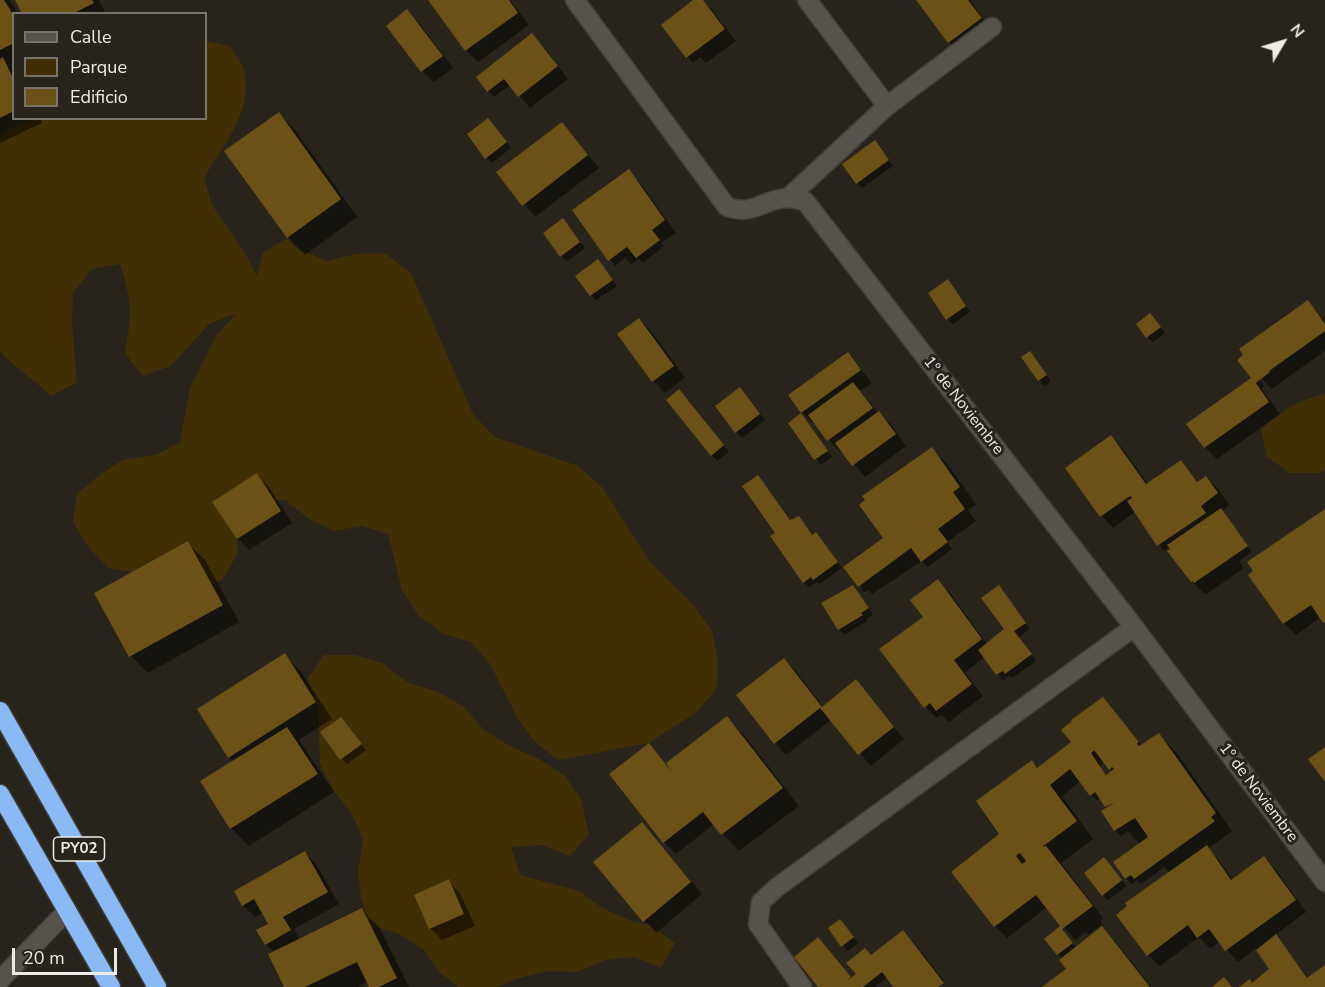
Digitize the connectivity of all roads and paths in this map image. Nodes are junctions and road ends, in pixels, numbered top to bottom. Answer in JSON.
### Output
{"nodes":[{"id":1,"x":575,"y":0,"type":"edge"},
{"id":2,"x":807,"y":0,"type":"edge"},
{"id":3,"x":992,"y":27,"type":"dead end"},
{"id":4,"x":887,"y":106,"type":"junction"},
{"id":5,"x":788,"y":198,"type":"junction"},
{"id":6,"x":1134,"y":627,"type":"junction"},
{"id":7,"x":0,"y":711,"type":"edge"},
{"id":8,"x":0,"y":794,"type":"edge"},
{"id":9,"x":1325,"y":882,"type":"edge"},
{"id":10,"x":67,"y":911,"type":"junction"},
{"id":11,"x":0,"y":980,"type":"edge"},
{"id":12,"x":111,"y":987,"type":"edge"},
{"id":13,"x":157,"y":987,"type":"edge"},
{"id":14,"x":802,"y":987,"type":"edge"}],
"edges":[{"from":1,"to":5,"type":"street"},
{"from":2,"to":4,"type":"street"},
{"from":3,"to":4,"type":"street"},
{"from":4,"to":5,"type":"street"},
{"from":5,"to":6,"type":"street","name":"1º de Noviembre"},
{"from":6,"to":9,"type":"street","name":"1º de Noviembre"},
{"from":6,"to":14,"type":"street"},
{"from":7,"to":13,"type":"highway","number":"PY02"},
{"from":8,"to":10,"type":"highway","number":"PY02"},
{"from":10,"to":11,"type":"street"},
{"from":10,"to":12,"type":"highway","number":"PY02"}]}
